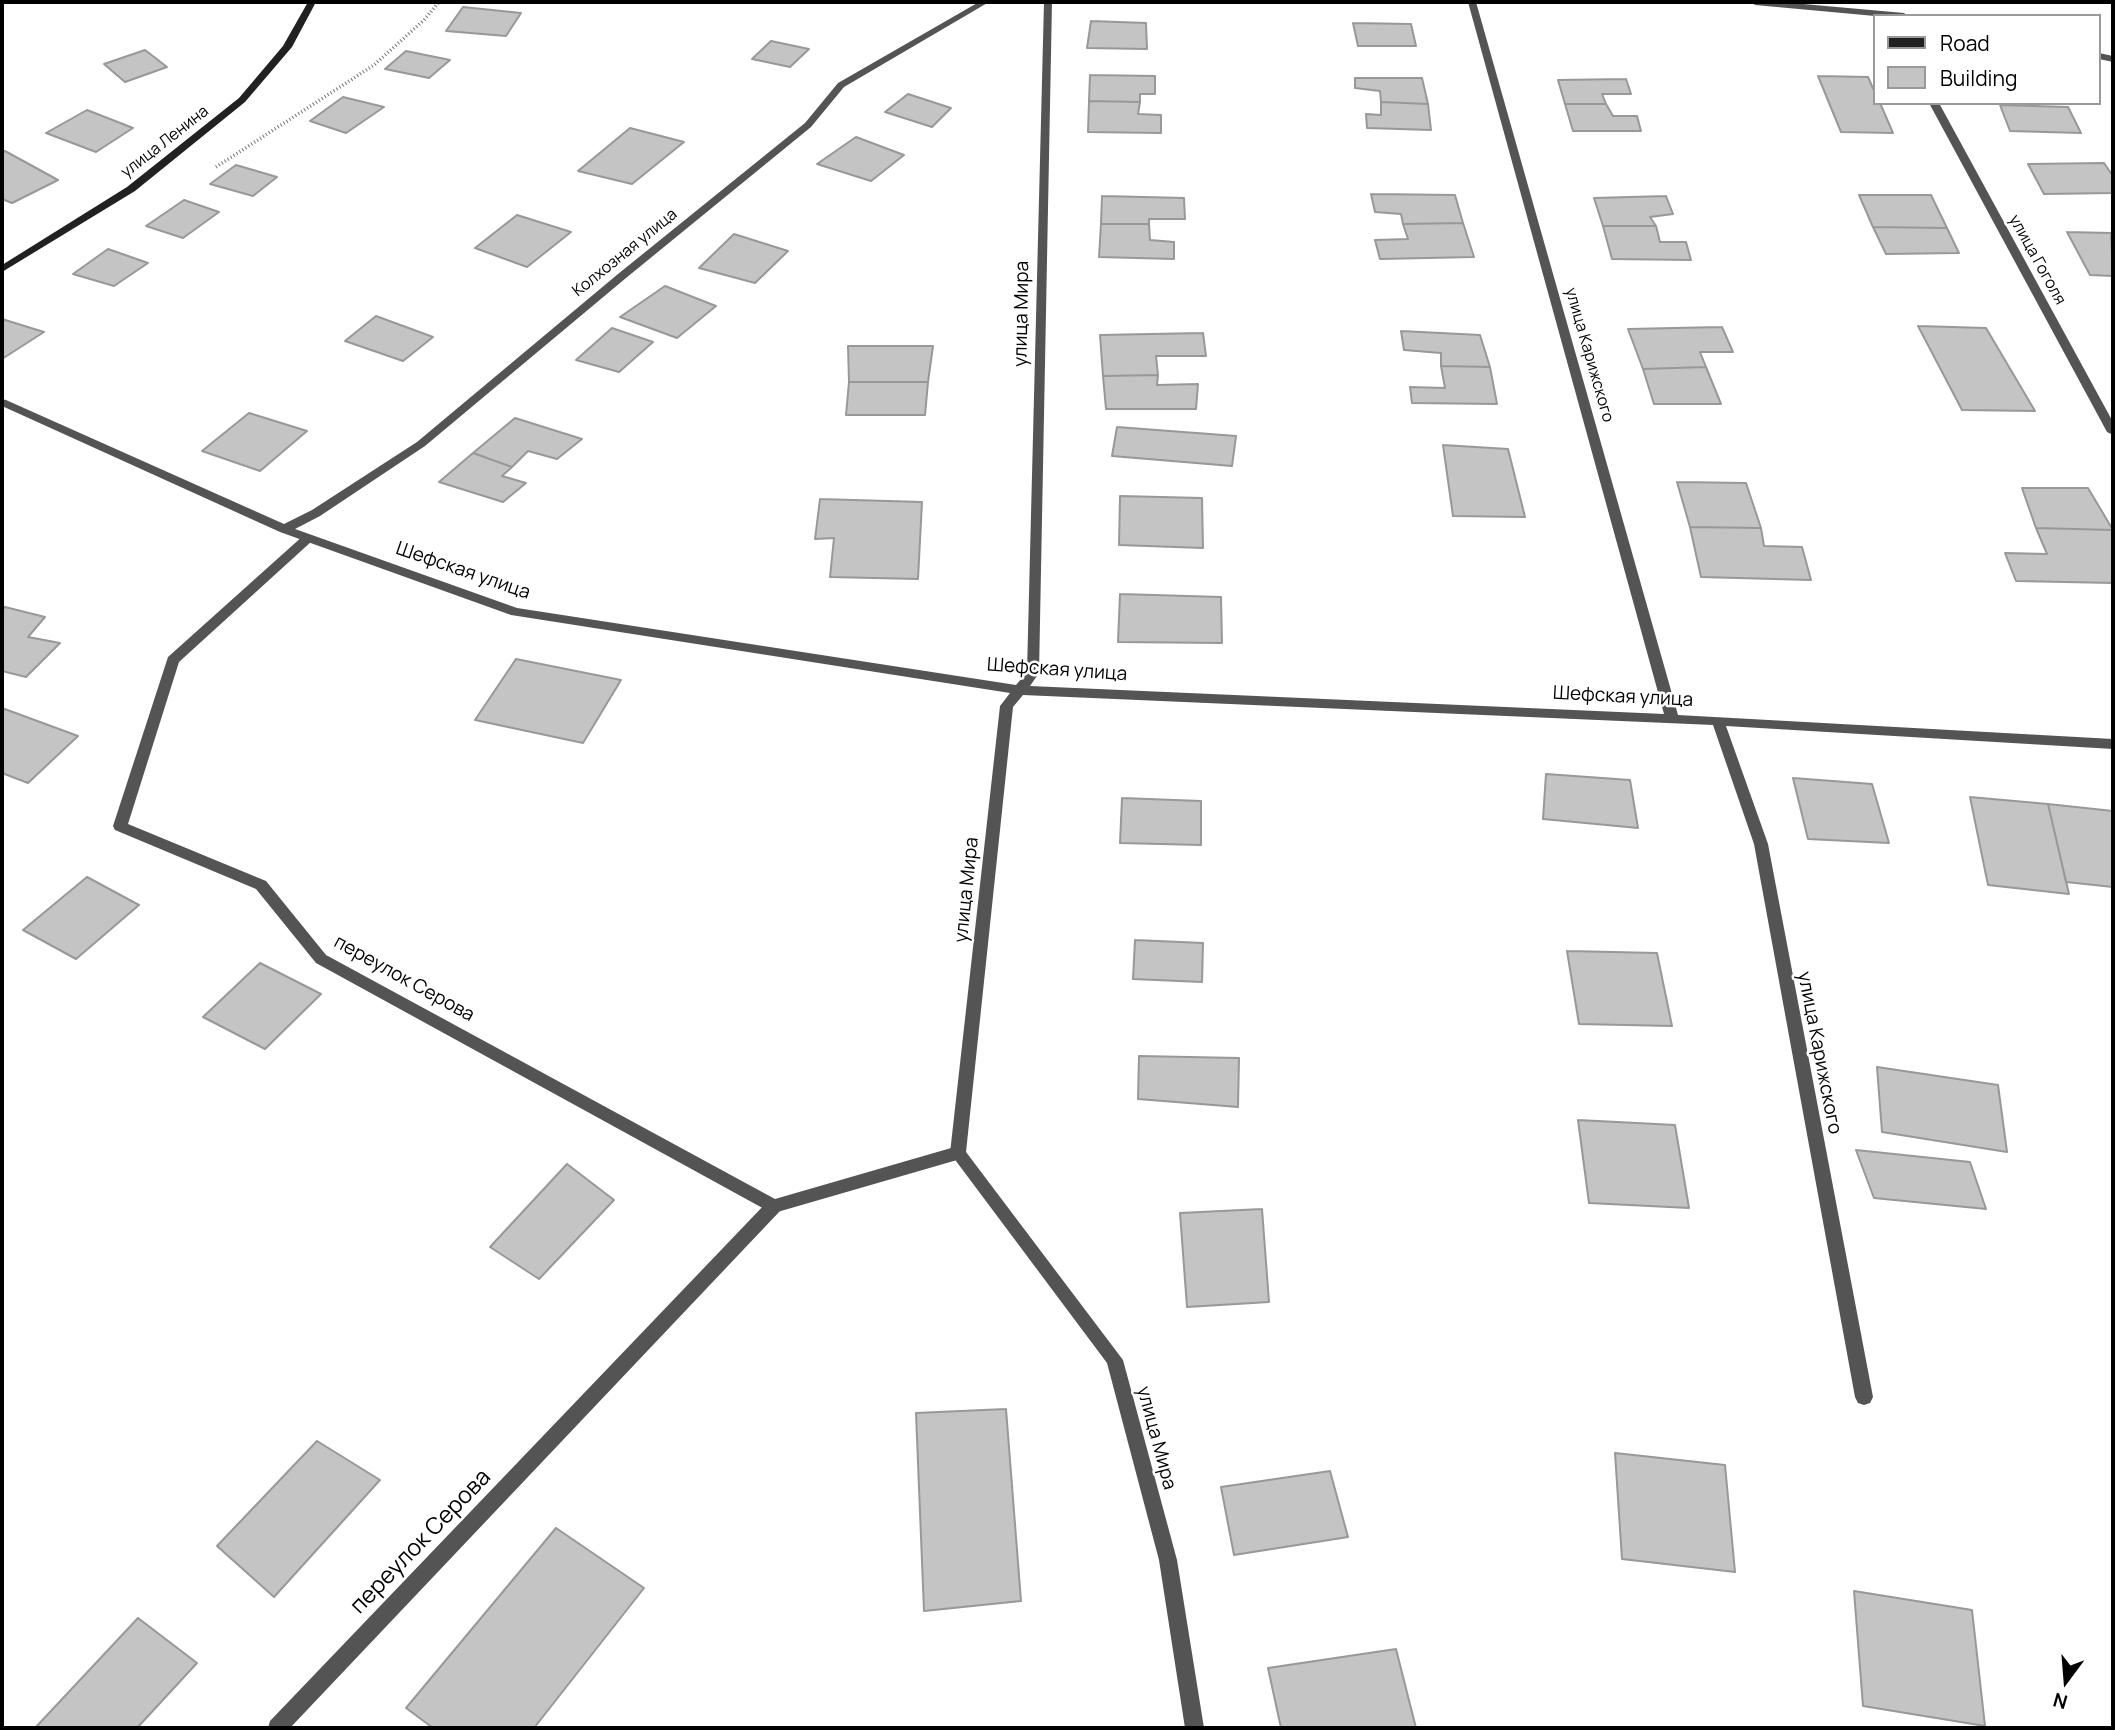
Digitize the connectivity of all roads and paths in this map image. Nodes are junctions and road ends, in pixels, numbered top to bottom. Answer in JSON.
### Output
{"nodes":[{"id":1,"x":312,"y":2,"type":"edge"},
{"id":2,"x":985,"y":2,"type":"edge"},
{"id":3,"x":1048,"y":2,"type":"edge"},
{"id":4,"x":1472,"y":2,"type":"edge"},
{"id":5,"x":1755,"y":2,"type":"edge"},
{"id":6,"x":1885,"y":14,"type":"edge"},
{"id":7,"x":1935,"y":105,"type":"edge"},
{"id":8,"x":2,"y":269,"type":"edge"},
{"id":9,"x":2,"y":402,"type":"edge"},
{"id":10,"x":2113,"y":432,"type":"edge"},
{"id":11,"x":284,"y":529,"type":"junction"},
{"id":12,"x":308,"y":538,"type":"junction"},
{"id":13,"x":1019,"y":690,"type":"junction"},
{"id":14,"x":1672,"y":718,"type":"junction"},
{"id":15,"x":1718,"y":720,"type":"junction"},
{"id":16,"x":2113,"y":744,"type":"edge"},
{"id":17,"x":958,"y":1153,"type":"junction"},
{"id":18,"x":774,"y":1206,"type":"junction"},
{"id":19,"x":1864,"y":1397,"type":"dead end"},
{"id":20,"x":276,"y":1728,"type":"edge"},
{"id":21,"x":1195,"y":1728,"type":"edge"}],
"edges":[{"from":1,"to":8,"type":"street","name":"улица Ленина"},
{"from":2,"to":11,"type":"street","name":"Колхозная улица"},
{"from":3,"to":13,"type":"street","name":"улица Мира"},
{"from":4,"to":14,"type":"street","name":"улица Карижского"},
{"from":5,"to":6,"type":"street"},
{"from":7,"to":10,"type":"street","name":"улица Гоголя"},
{"from":9,"to":11,"type":"street","name":"Шефская улица"},
{"from":11,"to":12,"type":"street","name":"Шефская улица"},
{"from":12,"to":13,"type":"street","name":"Шефская улица"},
{"from":12,"to":18,"type":"street","name":"переулок Серова"},
{"from":13,"to":14,"type":"street","name":"Шефская улица"},
{"from":13,"to":17,"type":"street","name":"улица Мира"},
{"from":14,"to":15,"type":"street","name":"Шефская улица"},
{"from":15,"to":16,"type":"street","name":"Шефская улица"},
{"from":15,"to":19,"type":"street","name":"улица Карижского"},
{"from":17,"to":18,"type":"street"},
{"from":17,"to":21,"type":"street","name":"улица Мира"},
{"from":18,"to":20,"type":"street","name":"переулок Серова"}]}
